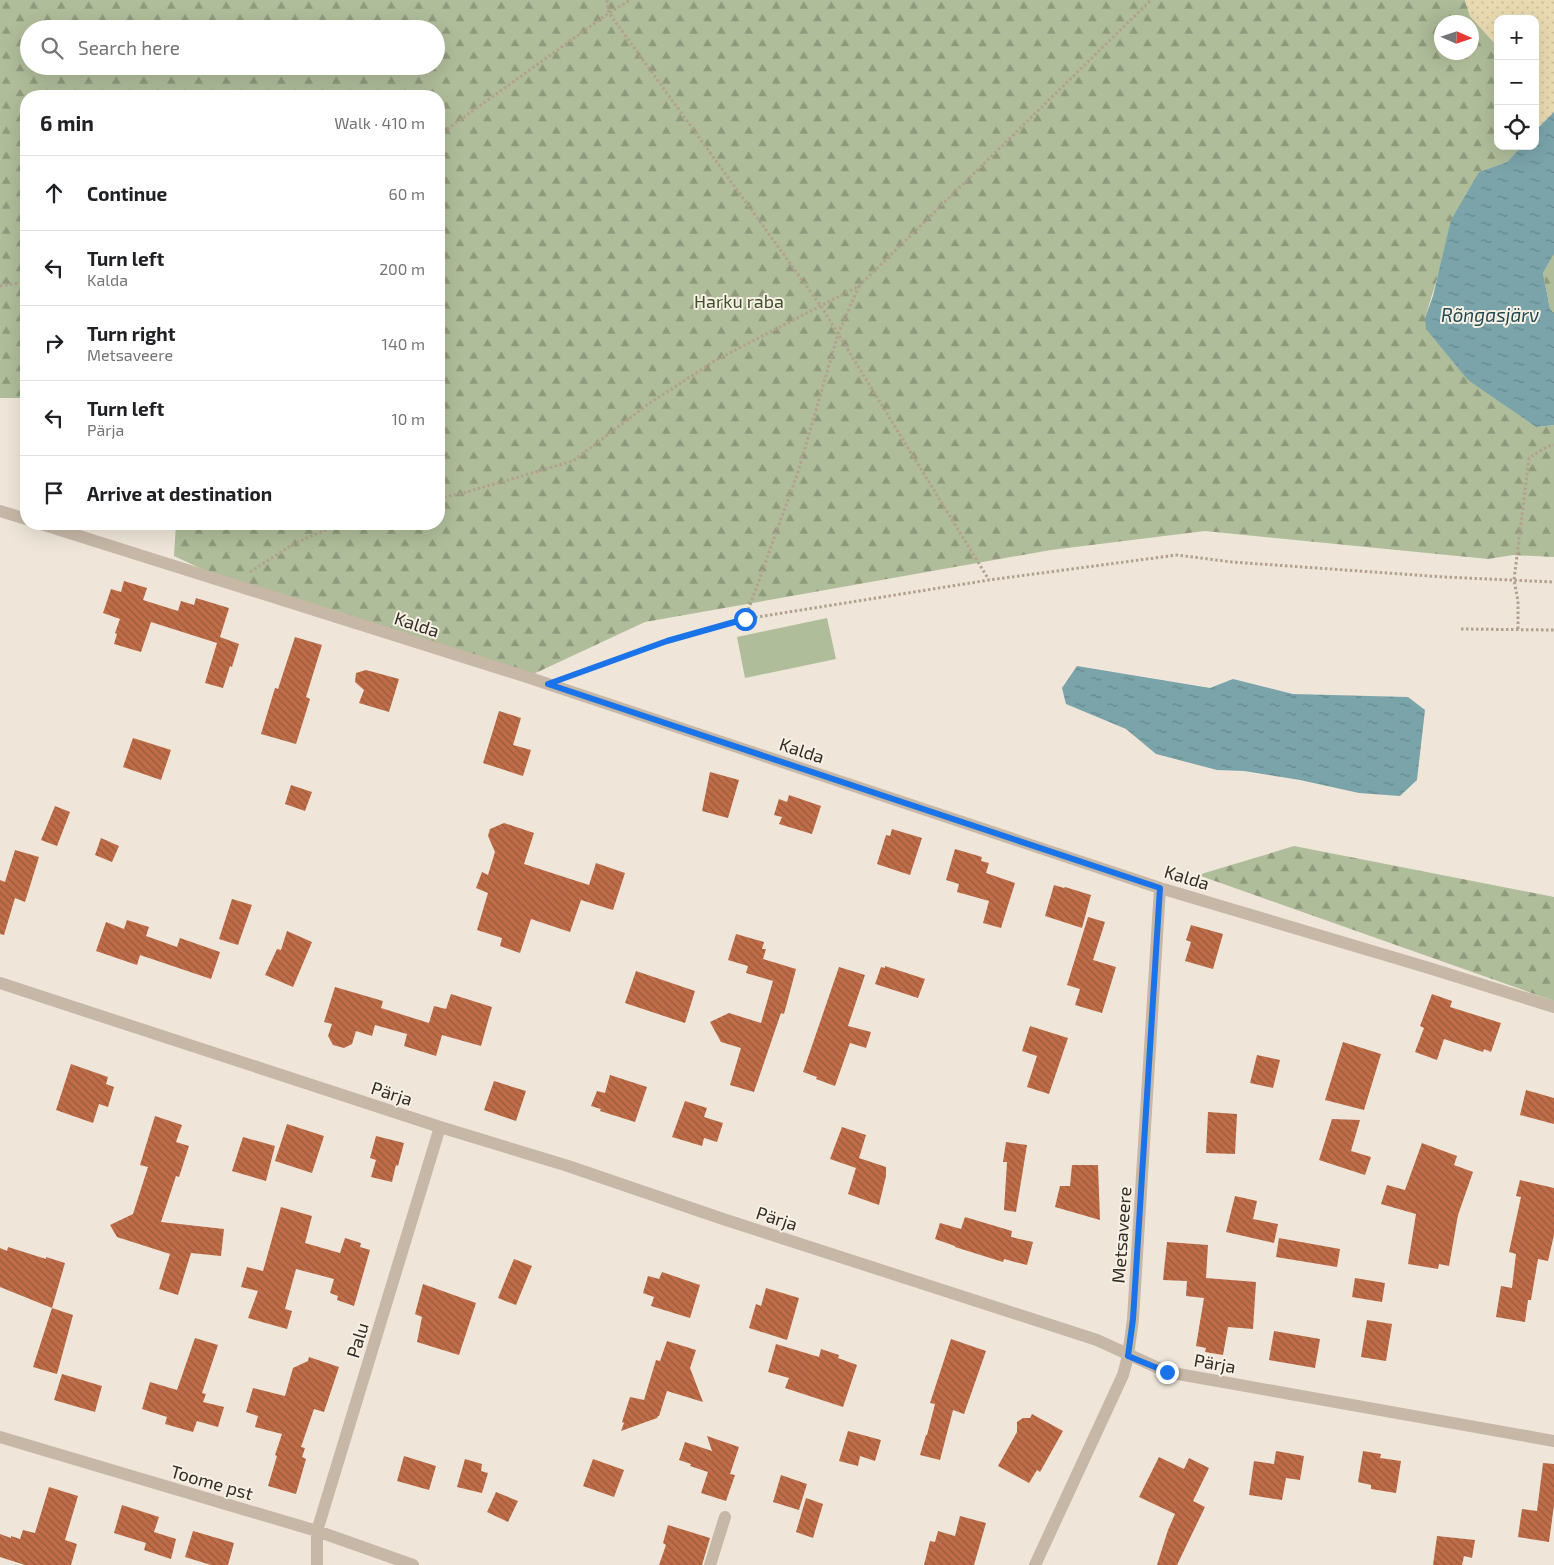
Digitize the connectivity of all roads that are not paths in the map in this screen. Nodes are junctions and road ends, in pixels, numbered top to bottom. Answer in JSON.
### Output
{"nodes":[{"id":1,"x":0,"y":511,"type":"edge"},
{"id":2,"x":20,"y":517,"type":"edge"},
{"id":3,"x":60,"y":530,"type":"edge"},
{"id":4,"x":1160,"y":888,"type":"junction"},
{"id":5,"x":0,"y":983,"type":"edge"},
{"id":6,"x":1554,"y":1008,"type":"edge"},
{"id":7,"x":440,"y":1127,"type":"junction"},
{"id":8,"x":1128,"y":1356,"type":"junction"},
{"id":9,"x":0,"y":1437,"type":"edge"},
{"id":10,"x":1554,"y":1441,"type":"edge"},
{"id":11,"x":725,"y":1517,"type":"dead end"},
{"id":12,"x":317,"y":1531,"type":"junction"},
{"id":13,"x":317,"y":1565,"type":"edge"},
{"id":14,"x":413,"y":1565,"type":"edge"},
{"id":15,"x":710,"y":1565,"type":"edge"},
{"id":16,"x":1035,"y":1565,"type":"edge"}],
"edges":[{"from":1,"to":2,"type":"street"},
{"from":3,"to":4,"type":"street","name":"Kalda"},
{"from":4,"to":6,"type":"street","name":"Kalda"},
{"from":4,"to":8,"type":"street","name":"Metsaveere"},
{"from":5,"to":7,"type":"street","name":"Pärja"},
{"from":7,"to":8,"type":"street","name":"Pärja"},
{"from":7,"to":12,"type":"street","name":"Palu"},
{"from":8,"to":10,"type":"street","name":"Pärja"},
{"from":8,"to":16,"type":"street","name":"Metsaveere"},
{"from":9,"to":12,"type":"street","name":"Toome pst"},
{"from":11,"to":15,"type":"street"},
{"from":12,"to":13,"type":"street","name":"Palu"},
{"from":12,"to":14,"type":"street","name":"Toome pst"}]}
